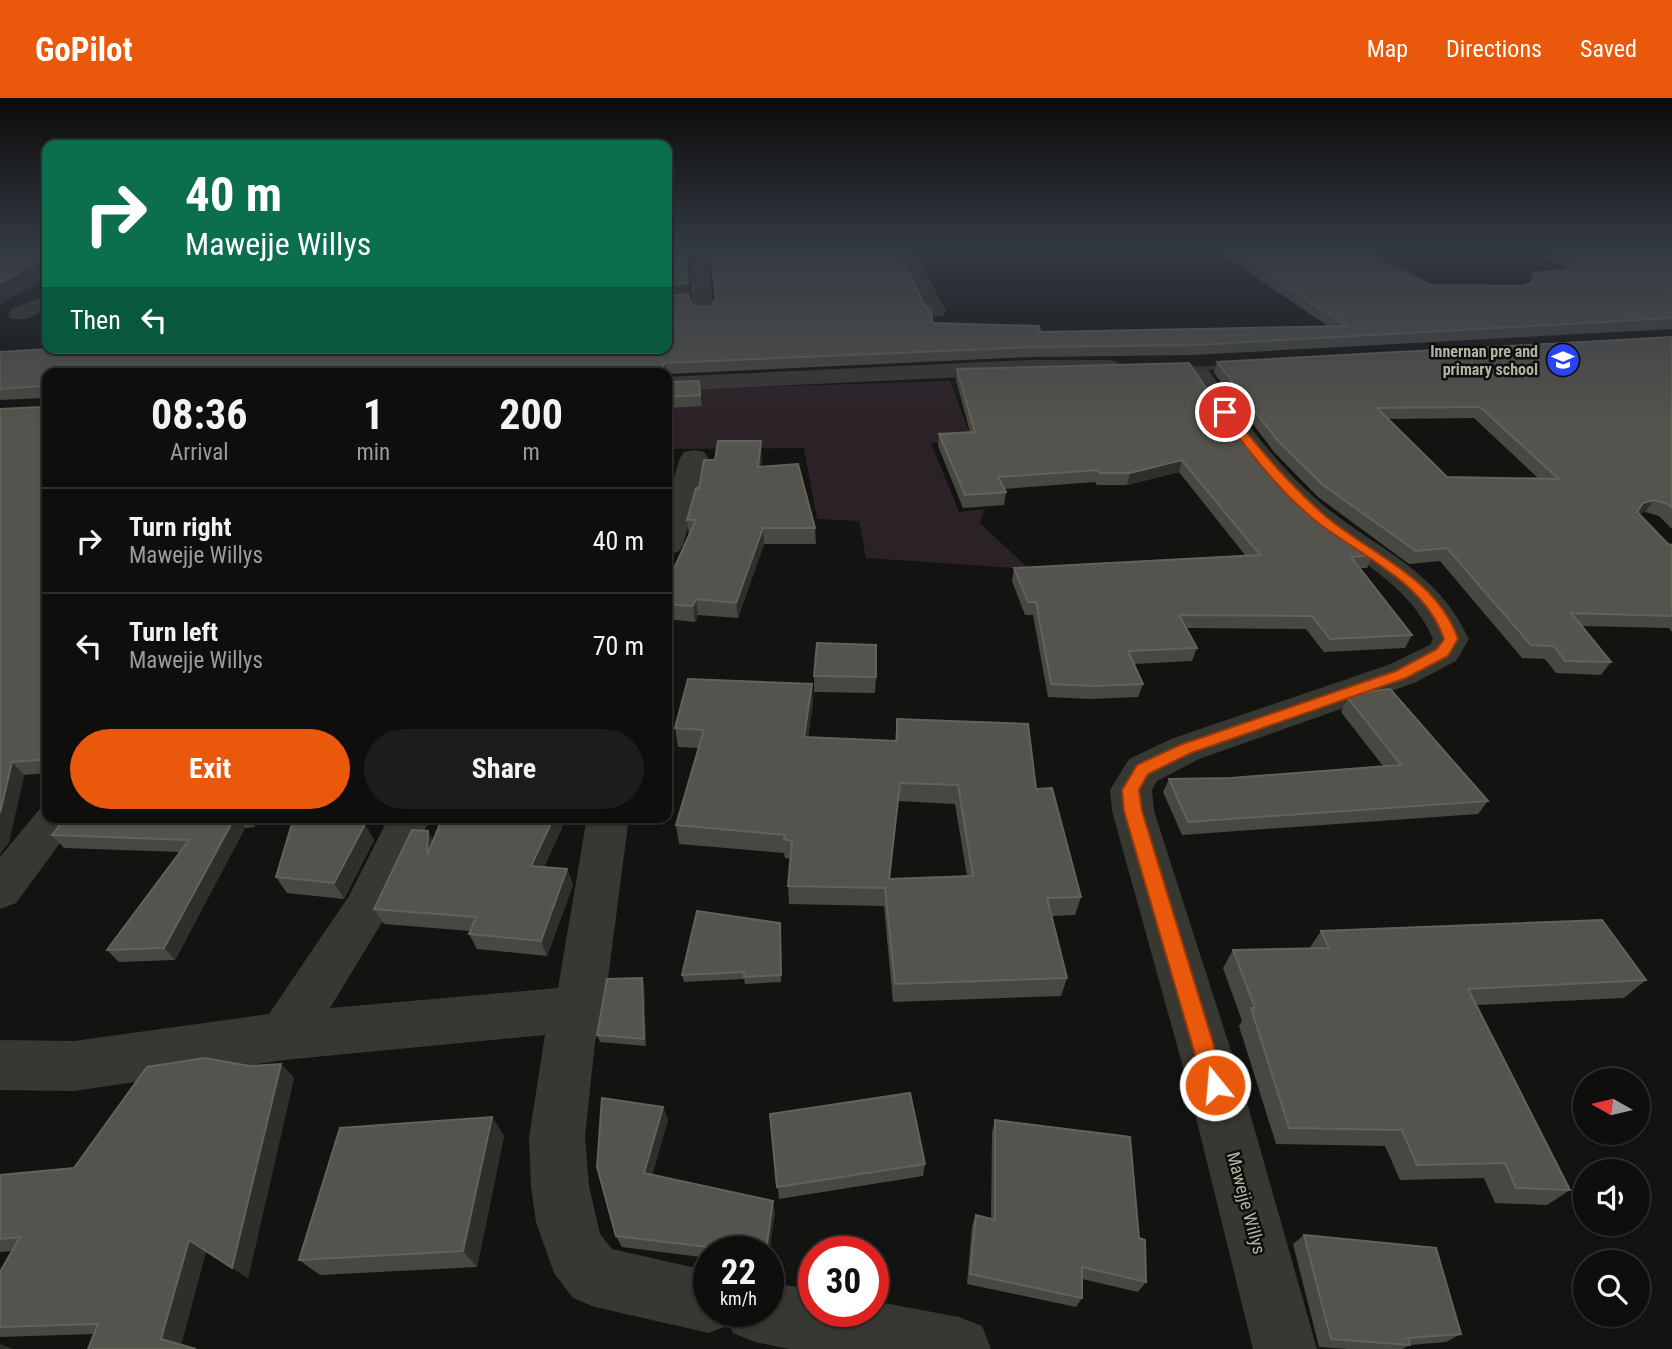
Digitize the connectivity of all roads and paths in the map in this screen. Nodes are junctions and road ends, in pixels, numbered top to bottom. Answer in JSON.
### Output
{"nodes":[{"id":1,"x":38,"y":304,"type":"edge"},
{"id":2,"x":703,"y":304,"type":"edge"},
{"id":3,"x":931,"y":304,"type":"edge"},
{"id":4,"x":703,"y":310,"type":"edge"},
{"id":5,"x":934,"y":311,"type":"edge"},
{"id":6,"x":19,"y":314,"type":"dead end"},
{"id":7,"x":1126,"y":367,"type":"edge"},
{"id":8,"x":1198,"y":368,"type":"dead end"},
{"id":9,"x":672,"y":384,"type":"edge"},
{"id":10,"x":694,"y":458,"type":"dead end"},
{"id":11,"x":672,"y":529,"type":"edge"},
{"id":12,"x":53,"y":823,"type":"edge"},
{"id":13,"x":407,"y":823,"type":"edge"},
{"id":14,"x":607,"y":823,"type":"edge"},
{"id":15,"x":0,"y":890,"type":"edge"},
{"id":16,"x":579,"y":1009,"type":"junction"},
{"id":17,"x":284,"y":1036,"type":"junction"},
{"id":18,"x":0,"y":1065,"type":"edge"},
{"id":19,"x":693,"y":1298,"type":"edge"},
{"id":20,"x":784,"y":1316,"type":"edge"},
{"id":21,"x":959,"y":1349,"type":"edge"},
{"id":22,"x":1285,"y":1349,"type":"edge"}],
"edges":[{"from":1,"to":6,"type":"street"},
{"from":2,"to":4,"type":"street"},
{"from":3,"to":5,"type":"street"},
{"from":7,"to":9,"type":"street"},
{"from":8,"to":22,"type":"street","name":"Mawejje Willys"},
{"from":10,"to":11,"type":"street"},
{"from":12,"to":15,"type":"street"},
{"from":13,"to":17,"type":"street"},
{"from":14,"to":16,"type":"street"},
{"from":16,"to":17,"type":"street"},
{"from":16,"to":19,"type":"street"},
{"from":17,"to":18,"type":"street"},
{"from":20,"to":21,"type":"street"}]}
